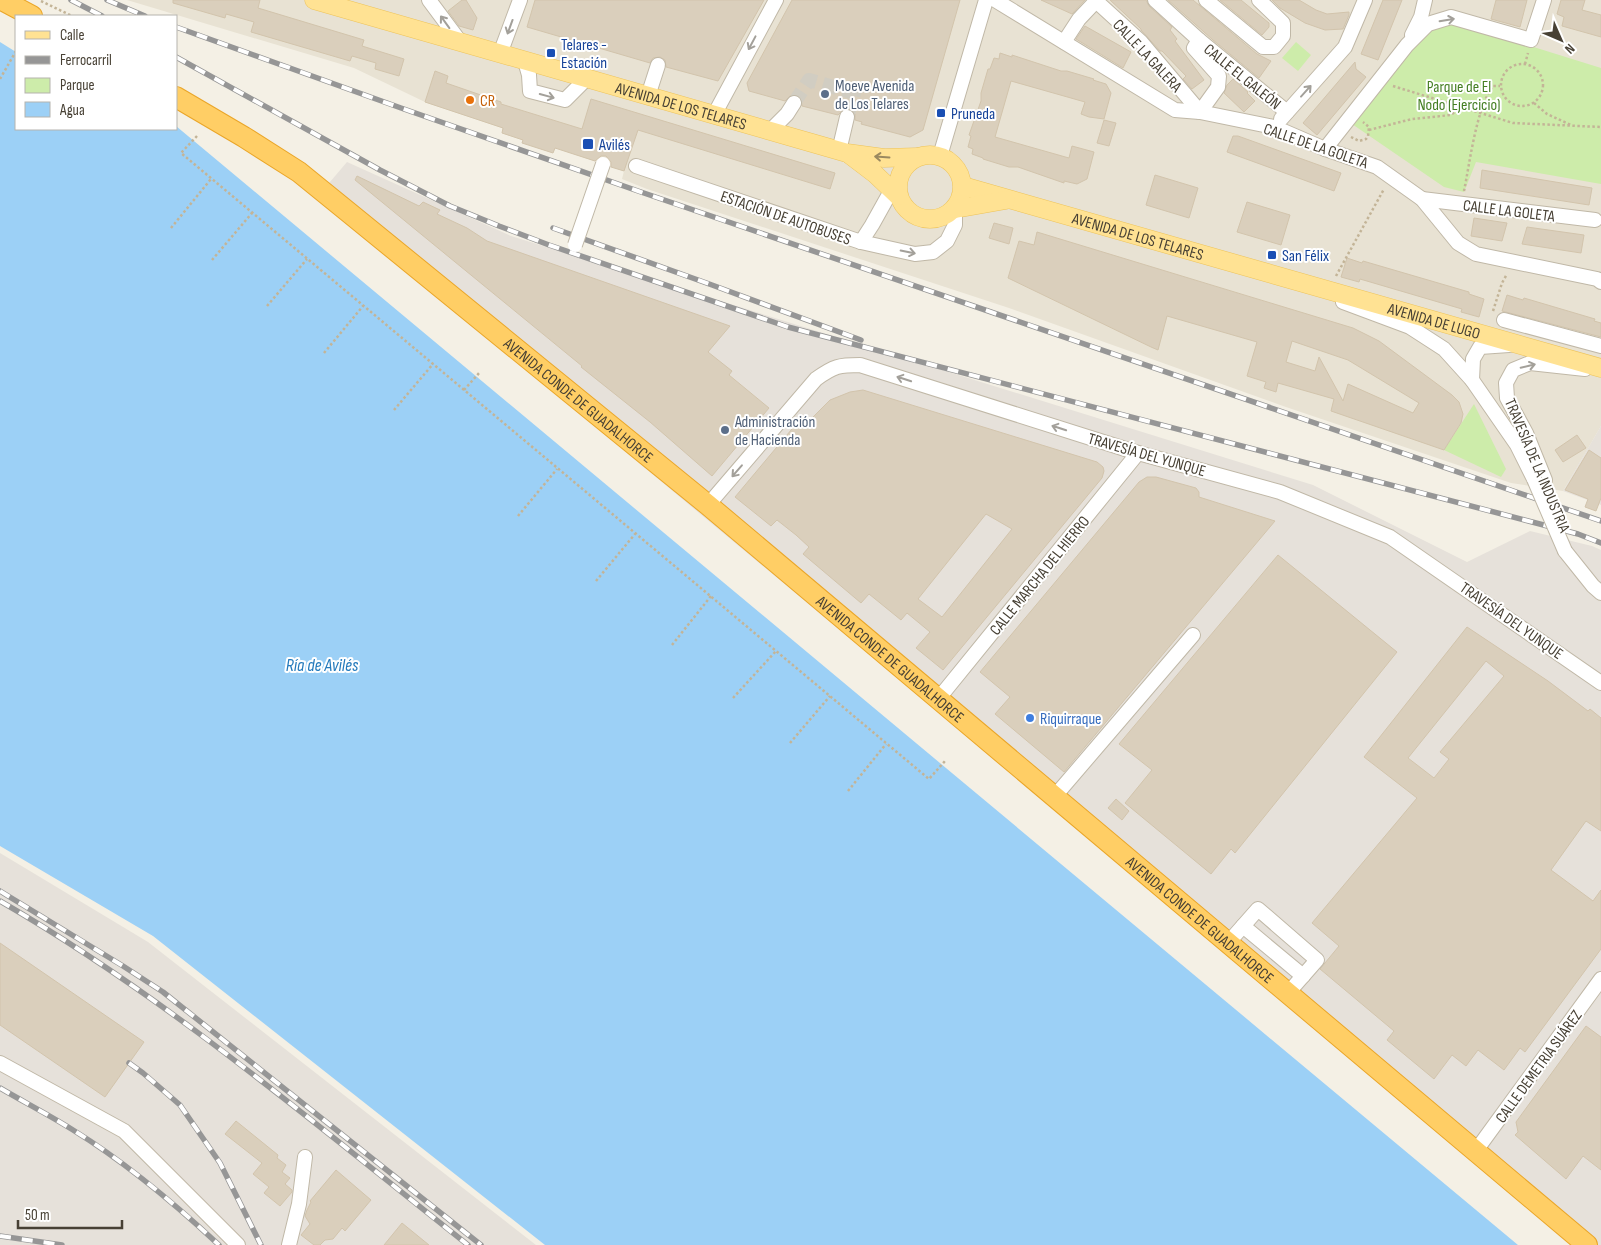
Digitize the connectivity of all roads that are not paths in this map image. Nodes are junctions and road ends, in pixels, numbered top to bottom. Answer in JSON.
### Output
{"nodes":[{"id":1,"x":2,"y":0,"type":"edge"},
{"id":2,"x":314,"y":0,"type":"edge"},
{"id":3,"x":430,"y":0,"type":"edge"},
{"id":4,"x":520,"y":0,"type":"edge"},
{"id":5,"x":776,"y":0,"type":"edge"},
{"id":6,"x":986,"y":0,"type":"edge"},
{"id":7,"x":995,"y":0,"type":"edge"},
{"id":8,"x":1096,"y":0,"type":"edge"},
{"id":9,"x":1155,"y":0,"type":"edge"},
{"id":10,"x":1206,"y":0,"type":"edge"},
{"id":11,"x":1259,"y":0,"type":"edge"},
{"id":12,"x":1364,"y":0,"type":"edge"},
{"id":13,"x":1425,"y":0,"type":"edge"},
{"id":14,"x":1544,"y":0,"type":"edge"},
{"id":15,"x":30,"y":15,"type":"edge"},
{"id":16,"x":1199,"y":40,"type":"junction"},
{"id":17,"x":1064,"y":42,"type":"junction"},
{"id":18,"x":461,"y":43,"type":"junction"},
{"id":19,"x":1407,"y":45,"type":"junction"},
{"id":20,"x":500,"y":54,"type":"junction"},
{"id":21,"x":525,"y":61,"type":"junction"},
{"id":22,"x":658,"y":65,"type":"dead end"},
{"id":23,"x":586,"y":79,"type":"junction"},
{"id":24,"x":648,"y":96,"type":"junction"},
{"id":25,"x":178,"y":99,"type":"edge"},
{"id":26,"x":794,"y":103,"type":"tunnel mouth"},
{"id":27,"x":1200,"y":112,"type":"junction"},
{"id":28,"x":1287,"y":112,"type":"junction"},
{"id":29,"x":714,"y":115,"type":"junction"},
{"id":30,"x":847,"y":117,"type":"tunnel mouth"},
{"id":31,"x":1274,"y":127,"type":"junction"},
{"id":32,"x":770,"y":131,"type":"junction"},
{"id":33,"x":1325,"y":149,"type":"junction"},
{"id":34,"x":843,"y":152,"type":"junction"},
{"id":35,"x":940,"y":156,"type":"junction"},
{"id":36,"x":917,"y":158,"type":"junction"},
{"id":37,"x":604,"y":164,"type":"dead end"},
{"id":38,"x":636,"y":166,"type":"dead end"},
{"id":39,"x":876,"y":174,"type":"junction"},
{"id":40,"x":963,"y":186,"type":"junction"},
{"id":41,"x":895,"y":192,"type":"junction"},
{"id":42,"x":1010,"y":200,"type":"junction"},
{"id":43,"x":1422,"y":200,"type":"junction"},
{"id":44,"x":882,"y":206,"type":"junction"},
{"id":45,"x":955,"y":209,"type":"junction"},
{"id":46,"x":1595,"y":220,"type":"dead end"},
{"id":47,"x":861,"y":242,"type":"junction"},
{"id":48,"x":575,"y":245,"type":"dead end"},
{"id":49,"x":1268,"y":274,"type":"junction"},
{"id":50,"x":1601,"y":282,"type":"edge"},
{"id":51,"x":1504,"y":320,"type":"dead end"},
{"id":52,"x":1517,"y":344,"type":"junction"},
{"id":53,"x":1601,"y":346,"type":"edge"},
{"id":54,"x":1601,"y":370,"type":"edge"},
{"id":55,"x":1472,"y":380,"type":"junction"},
{"id":56,"x":1138,"y":453,"type":"junction"},
{"id":57,"x":1540,"y":480,"type":"junction"},
{"id":58,"x":708,"y":505,"type":"junction"},
{"id":59,"x":1597,"y":590,"type":"edge"},
{"id":60,"x":1193,"y":635,"type":"dead end"},
{"id":61,"x":1601,"y":683,"type":"edge"},
{"id":62,"x":939,"y":698,"type":"junction"},
{"id":63,"x":1055,"y":796,"type":"junction"},
{"id":64,"x":1243,"y":926,"type":"junction"},
{"id":65,"x":1228,"y":943,"type":"junction"},
{"id":66,"x":1302,"y":976,"type":"junction"},
{"id":67,"x":1601,"y":979,"type":"edge"},
{"id":68,"x":1288,"y":993,"type":"junction"},
{"id":69,"x":0,"y":1063,"type":"edge"},
{"id":70,"x":1475,"y":1152,"type":"junction"},
{"id":71,"x":305,"y":1157,"type":"dead end"},
{"id":72,"x":238,"y":1245,"type":"edge"},
{"id":73,"x":289,"y":1245,"type":"edge"},
{"id":74,"x":1587,"y":1245,"type":"edge"}],
"edges":[{"from":1,"to":15,"type":"highway"},
{"from":2,"to":18,"type":"main road","name":"AVENIDA DE LOS TELARES"},
{"from":18,"to":3,"type":"street","one_way":true},
{"from":4,"to":20,"type":"street","one_way":true},
{"from":5,"to":29,"type":"street","one_way":true},
{"from":6,"to":35,"type":"street"},
{"from":7,"to":17,"type":"street","name":"CALLE DE LA GOLETA"},
{"from":8,"to":17,"type":"street"},
{"from":8,"to":27,"type":"street","name":"CALLE LA GALERA"},
{"from":9,"to":16,"type":"street","name":"CALLE EL GALEÓN"},
{"from":10,"to":11,"type":"street"},
{"from":28,"to":12,"type":"street","one_way":true},
{"from":13,"to":19,"type":"street"},
{"from":19,"to":14,"type":"street","one_way":true},
{"from":16,"to":27,"type":"street","name":"CALLE EL GALEÓN"},
{"from":16,"to":28,"type":"street","name":"CALLE EL GALEÓN"},
{"from":17,"to":27,"type":"street","name":"CALLE DE LA GOLETA"},
{"from":18,"to":20,"type":"main road","name":"AVENIDA DE LOS TELARES"},
{"from":19,"to":33,"type":"street"},
{"from":20,"to":21,"type":"main road","name":"AVENIDA DE LOS TELARES"},
{"from":21,"to":23,"type":"main road","name":"AVENIDA DE LOS TELARES"},
{"from":21,"to":23,"type":"street","one_way":true},
{"from":22,"to":24,"type":"street"},
{"from":23,"to":24,"type":"main road","name":"AVENIDA DE LOS TELARES"},
{"from":24,"to":29,"type":"main road","name":"AVENIDA DE LOS TELARES"},
{"from":25,"to":58,"type":"highway","name":"AVENIDA CONDE DE GUADALHORCE"},
{"from":26,"to":32,"type":"street"},
{"from":27,"to":31,"type":"street","name":"CALLE DE LA GOLETA"},
{"from":28,"to":31,"type":"street"},
{"from":29,"to":32,"type":"main road","name":"AVENIDA DE LOS TELARES"},
{"from":30,"to":34,"type":"street"},
{"from":31,"to":33,"type":"street","name":"CALLE DE LA GOLETA"},
{"from":32,"to":34,"type":"main road","name":"AVENIDA DE LOS TELARES"},
{"from":33,"to":43,"type":"street","name":"CALLE DE LA GOLETA"},
{"from":36,"to":34,"type":"main road","name":"AVENIDA DE LOS TELARES","one_way":true},
{"from":34,"to":39,"type":"main road","name":"AVENIDA DE LOS TELARES"},
{"from":35,"to":36,"type":"main road"},
{"from":35,"to":40,"type":"main road"},
{"from":36,"to":41,"type":"main road"},
{"from":37,"to":48,"type":"street","bridge":true},
{"from":38,"to":47,"type":"street","name":"ESTACIÓN DE AUTOBUSES"},
{"from":39,"to":41,"type":"main road","name":"AVENIDA DE LOS TELARES"},
{"from":39,"to":44,"type":"street"},
{"from":40,"to":42,"type":"main road","name":"AVENIDA DE LOS TELARES"},
{"from":40,"to":45,"type":"main road"},
{"from":41,"to":44,"type":"street","name":"ESTACIÓN DE AUTOBUSES"},
{"from":41,"to":45,"type":"main road"},
{"from":42,"to":45,"type":"main road","name":"AVENIDA DE LOS TELARES"},
{"from":42,"to":49,"type":"main road","name":"AVENIDA DE LOS TELARES"},
{"from":43,"to":46,"type":"street","name":"CALLE LA GOLETA"},
{"from":43,"to":50,"type":"street","name":"CALLE DE LA GOLETA"},
{"from":44,"to":47,"type":"street","name":"ESTACIÓN DE AUTOBUSES"},
{"from":47,"to":45,"type":"street","one_way":true},
{"from":49,"to":52,"type":"main road","name":"AVENIDA DE LUGO"},
{"from":49,"to":55,"type":"street","name":"TRAVESÍA DE LA INDUSTRIA"},
{"from":51,"to":53,"type":"street"},
{"from":52,"to":54,"type":"main road","name":"AVENIDA DE LUGO"},
{"from":52,"to":55,"type":"street"},
{"from":57,"to":54,"type":"street","name":"TRAVESÍA DE LA INDUSTRIA","one_way":true},
{"from":55,"to":57,"type":"street","name":"TRAVESÍA DE LA INDUSTRIA"},
{"from":56,"to":58,"type":"street","name":"TRAVESÍA DEL YUNQUE","one_way":true},
{"from":56,"to":61,"type":"street","name":"TRAVESÍA DEL YUNQUE"},
{"from":56,"to":62,"type":"street","name":"CALLE MARCHA DEL HIERRO"},
{"from":57,"to":59,"type":"street","name":"TRAVESÍA DE LA INDUSTRIA","bridge":true},
{"from":58,"to":62,"type":"highway","name":"AVENIDA CONDE DE GUADALHORCE"},
{"from":60,"to":63,"type":"street"},
{"from":62,"to":63,"type":"highway","name":"AVENIDA CONDE DE GUADALHORCE"},
{"from":63,"to":65,"type":"highway","name":"AVENIDA CONDE DE GUADALHORCE"},
{"from":64,"to":65,"type":"street"},
{"from":64,"to":66,"type":"street"},
{"from":64,"to":66,"type":"street"},
{"from":65,"to":68,"type":"highway","name":"AVENIDA CONDE DE GUADALHORCE"},
{"from":66,"to":68,"type":"street"},
{"from":67,"to":70,"type":"street","name":"CALLE DEMETRIA SUÁREZ"},
{"from":68,"to":70,"type":"highway","name":"AVENIDA CONDE DE GUADALHORCE"},
{"from":69,"to":72,"type":"street"},
{"from":70,"to":74,"type":"highway","name":"AVENIDA CONDE DE GUADALHORCE"},
{"from":71,"to":73,"type":"street"}]}
